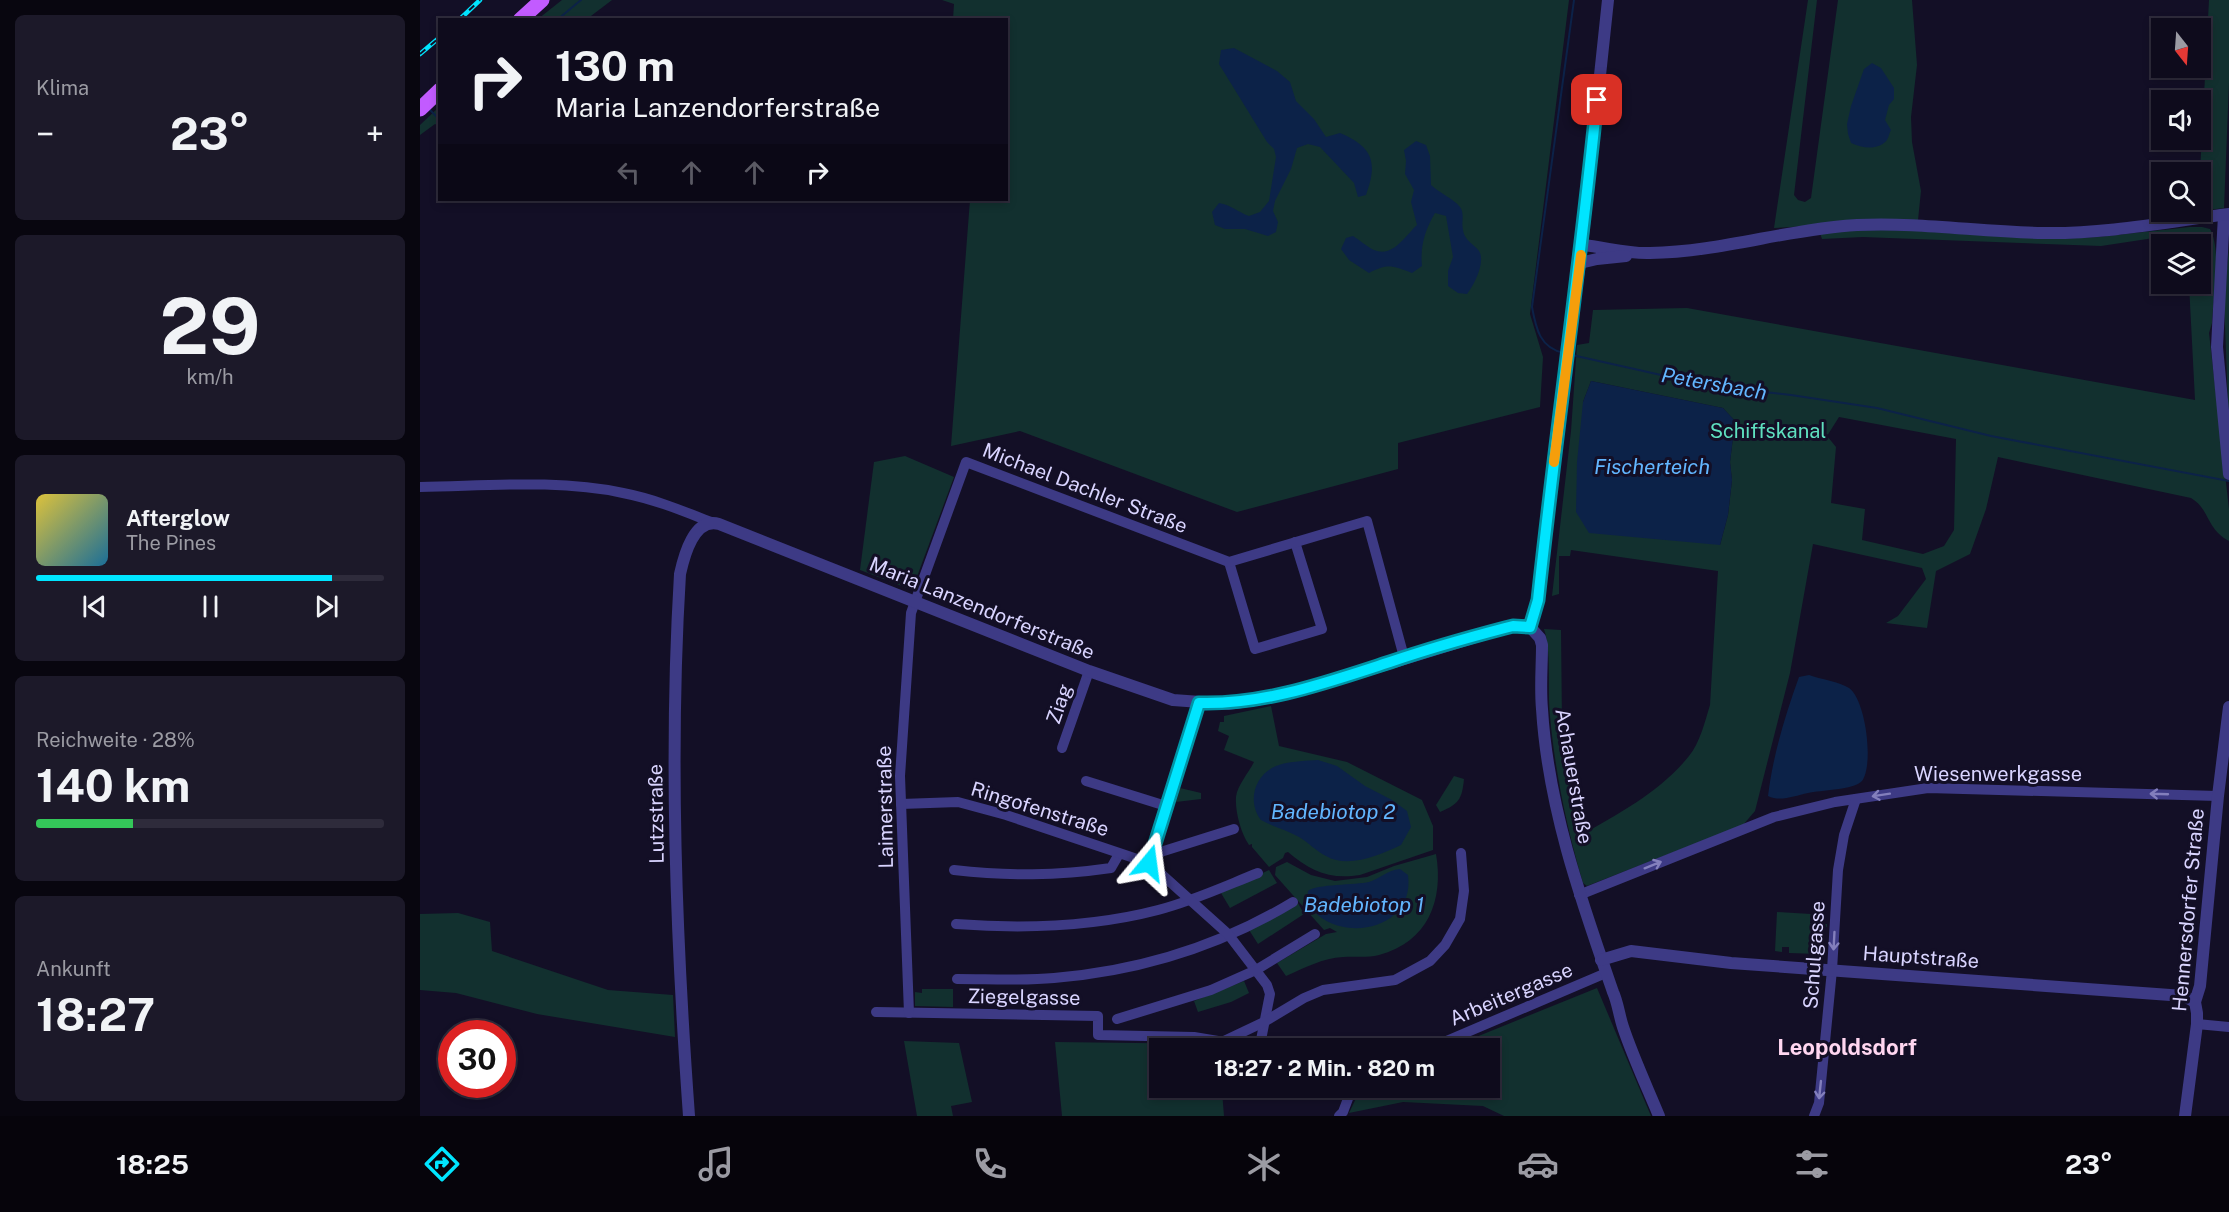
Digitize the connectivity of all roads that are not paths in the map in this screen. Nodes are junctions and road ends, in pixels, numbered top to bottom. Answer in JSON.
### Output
{"nodes":[{"id":1,"x":542,"y":0,"type":"edge"},
{"id":2,"x":1608,"y":0,"type":"edge"},
{"id":3,"x":522,"y":18,"type":"edge"},
{"id":4,"x":438,"y":92,"type":"edge"},
{"id":5,"x":420,"y":109,"type":"edge"},
{"id":6,"x":2226,"y":215,"type":"edge"},
{"id":7,"x":1582,"y":245,"type":"junction"},
{"id":8,"x":1638,"y":254,"type":"junction"},
{"id":9,"x":1580,"y":263,"type":"junction"},
{"id":10,"x":2229,"y":472,"type":"edge"},
{"id":11,"x":420,"y":488,"type":"edge"},
{"id":12,"x":711,"y":522,"type":"junction"},
{"id":13,"x":1295,"y":542,"type":"junction"},
{"id":14,"x":1228,"y":562,"type":"junction"},
{"id":15,"x":915,"y":601,"type":"junction"},
{"id":16,"x":1530,"y":627,"type":"junction"},
{"id":17,"x":1404,"y":657,"type":"junction"},
{"id":18,"x":1089,"y":672,"type":"junction"},
{"id":19,"x":1199,"y":703,"type":"junction"},
{"id":20,"x":2229,"y":707,"type":"edge"},
{"id":21,"x":1062,"y":748,"type":"dead end"},
{"id":22,"x":1086,"y":781,"type":"dead end"},
{"id":23,"x":2218,"y":796,"type":"junction"},
{"id":24,"x":1856,"y":799,"type":"junction"},
{"id":25,"x":902,"y":804,"type":"junction"},
{"id":26,"x":1166,"y":806,"type":"junction"},
{"id":27,"x":1234,"y":829,"type":"dead end"},
{"id":28,"x":1461,"y":853,"type":"dead end"},
{"id":29,"x":1119,"y":854,"type":"junction"},
{"id":30,"x":1150,"y":859,"type":"junction"},
{"id":31,"x":954,"y":870,"type":"dead end"},
{"id":32,"x":1258,"y":873,"type":"dead end"},
{"id":33,"x":1579,"y":895,"type":"junction"},
{"id":34,"x":1191,"y":900,"type":"junction"},
{"id":35,"x":1293,"y":902,"type":"dead end"},
{"id":36,"x":956,"y":924,"type":"dead end"},
{"id":37,"x":1228,"y":934,"type":"junction"},
{"id":38,"x":1315,"y":934,"type":"dead end"},
{"id":39,"x":1604,"y":967,"type":"junction"},
{"id":40,"x":1256,"y":970,"type":"junction"},
{"id":41,"x":1832,"y":970,"type":"junction"},
{"id":42,"x":957,"y":979,"type":"dead end"},
{"id":43,"x":2195,"y":1002,"type":"junction"},
{"id":44,"x":876,"y":1012,"type":"dead end"},
{"id":45,"x":909,"y":1013,"type":"junction"},
{"id":46,"x":1117,"y":1019,"type":"dead end"},
{"id":47,"x":1264,"y":1022,"type":"junction"},
{"id":48,"x":2197,"y":1024,"type":"junction"},
{"id":49,"x":2229,"y":1027,"type":"edge"},
{"id":50,"x":1201,"y":1038,"type":"edge"},
{"id":51,"x":1229,"y":1038,"type":"edge"},
{"id":52,"x":1261,"y":1038,"type":"edge"},
{"id":53,"x":1451,"y":1038,"type":"edge"},
{"id":54,"x":1348,"y":1098,"type":"edge"},
{"id":55,"x":689,"y":1116,"type":"edge"},
{"id":56,"x":1339,"y":1116,"type":"edge"},
{"id":57,"x":1659,"y":1116,"type":"edge"},
{"id":58,"x":1814,"y":1116,"type":"edge"},
{"id":59,"x":2185,"y":1116,"type":"edge"}],
"edges":[{"from":1,"to":3,"type":"main road"},
{"from":2,"to":7,"type":"street"},
{"from":4,"to":5,"type":"main road"},
{"from":6,"to":8,"type":"street"},
{"from":6,"to":10,"type":"street"},
{"from":7,"to":8,"type":"street"},
{"from":7,"to":9,"type":"street"},
{"from":8,"to":9,"type":"street"},
{"from":9,"to":16,"type":"street"},
{"from":11,"to":12,"type":"street","name":"Maria Lanzendorferstraße"},
{"from":12,"to":15,"type":"street","name":"Maria Lanzendorferstraße"},
{"from":12,"to":55,"type":"street","name":"Lutzstraße"},
{"from":13,"to":14,"type":"street"},
{"from":13,"to":14,"type":"street"},
{"from":13,"to":17,"type":"street"},
{"from":14,"to":15,"type":"street","name":"Michael Dachler Straße"},
{"from":15,"to":18,"type":"street","name":"Maria Lanzendorferstraße"},
{"from":15,"to":25,"type":"street","name":"Laimerstraße"},
{"from":16,"to":17,"type":"street","name":"Maria Lanzendorferstraße"},
{"from":16,"to":33,"type":"street","name":"Achauerstraße"},
{"from":17,"to":19,"type":"street","name":"Maria Lanzendorferstraße"},
{"from":18,"to":19,"type":"street","name":"Maria Lanzendorferstraße"},
{"from":18,"to":21,"type":"street","name":"Ziag"},
{"from":19,"to":26,"type":"street"},
{"from":20,"to":23,"type":"street","name":"Hennersdorfer Straße"},
{"from":22,"to":26,"type":"street"},
{"from":23,"to":24,"type":"street","name":"Wiesenwerkgasse","one_way":true},
{"from":23,"to":43,"type":"street","name":"Hennersdorfer Straße"},
{"from":33,"to":24,"type":"street","name":"Wiesenwerkgasse","one_way":true},
{"from":24,"to":41,"type":"street","name":"Schulgasse","one_way":true},
{"from":25,"to":29,"type":"street","name":"Ringofenstraße"},
{"from":25,"to":45,"type":"street","name":"Laimerstraße"},
{"from":26,"to":30,"type":"street"},
{"from":27,"to":30,"type":"street"},
{"from":28,"to":47,"type":"street"},
{"from":29,"to":30,"type":"street","name":"Ringofenstraße"},
{"from":29,"to":31,"type":"street"},
{"from":30,"to":34,"type":"street","name":"Ringofenstraße"},
{"from":32,"to":34,"type":"street"},
{"from":33,"to":39,"type":"street","name":"Achauerstraße"},
{"from":34,"to":36,"type":"street"},
{"from":34,"to":37,"type":"street","name":"Ringofenstraße"},
{"from":35,"to":37,"type":"street"},
{"from":37,"to":40,"type":"street","name":"Ringofenstraße"},
{"from":37,"to":42,"type":"street"},
{"from":38,"to":40,"type":"street"},
{"from":39,"to":41,"type":"street","name":"Hauptstraße"},
{"from":39,"to":53,"type":"street","name":"Arbeitergasse"},
{"from":39,"to":57,"type":"street","name":"Achauerstraße"},
{"from":40,"to":46,"type":"street"},
{"from":40,"to":47,"type":"street","name":"Ringofenstraße"},
{"from":41,"to":43,"type":"street","name":"Hauptstraße"},
{"from":41,"to":58,"type":"street","name":"Schulgasse","one_way":true},
{"from":43,"to":48,"type":"street","name":"Hennersdorfer Straße"},
{"from":44,"to":45,"type":"street","name":"Ziegelgasse"},
{"from":45,"to":50,"type":"street","name":"Ziegelgasse"},
{"from":47,"to":51,"type":"street"},
{"from":47,"to":52,"type":"street","name":"Ringofenstraße"},
{"from":48,"to":49,"type":"street"},
{"from":48,"to":59,"type":"street","name":"Hennersdorfer Straße"},
{"from":54,"to":56,"type":"street"}]}
